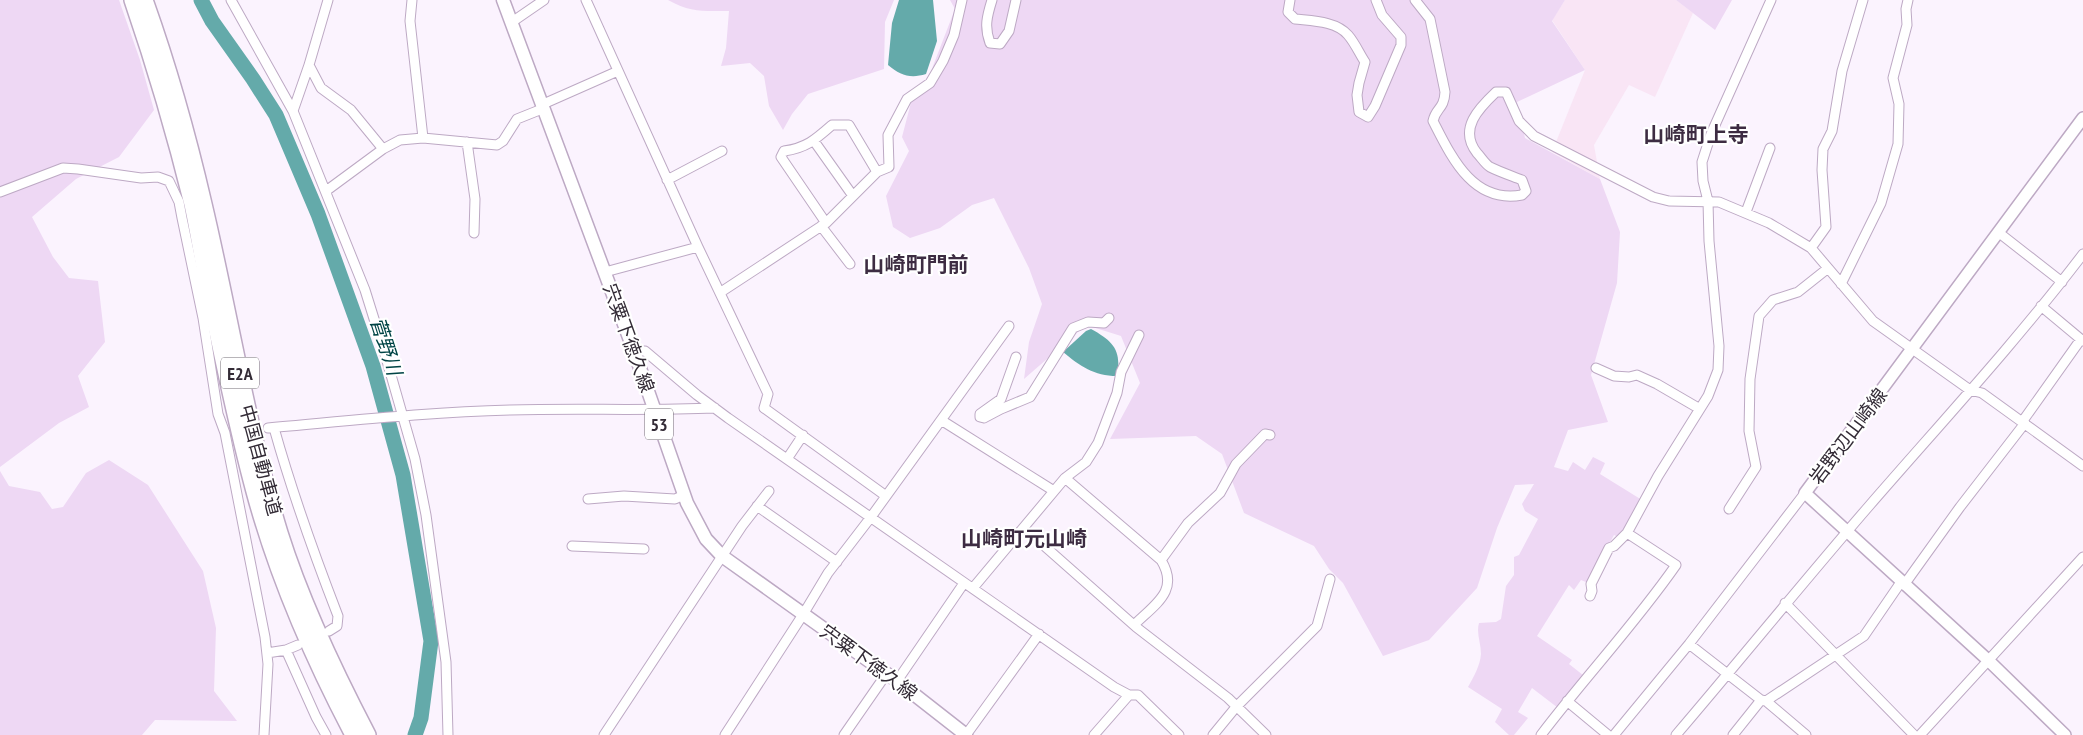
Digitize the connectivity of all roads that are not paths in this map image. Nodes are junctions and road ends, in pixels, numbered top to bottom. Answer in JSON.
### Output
{"nodes":[{"id":1,"x":132,"y":0,"type":"edge"},
{"id":2,"x":145,"y":0,"type":"edge"},
{"id":3,"x":231,"y":0,"type":"edge"},
{"id":4,"x":328,"y":0,"type":"edge"},
{"id":5,"x":412,"y":0,"type":"edge"},
{"id":6,"x":503,"y":0,"type":"edge"},
{"id":7,"x":544,"y":0,"type":"edge"},
{"id":8,"x":586,"y":0,"type":"edge"},
{"id":9,"x":962,"y":0,"type":"edge"},
{"id":10,"x":992,"y":0,"type":"edge"},
{"id":11,"x":1016,"y":0,"type":"edge"},
{"id":12,"x":1290,"y":0,"type":"edge"},
{"id":13,"x":1376,"y":0,"type":"edge"},
{"id":14,"x":1415,"y":0,"type":"edge"},
{"id":15,"x":1771,"y":0,"type":"edge"},
{"id":16,"x":1863,"y":0,"type":"edge"},
{"id":17,"x":1908,"y":0,"type":"edge"},
{"id":18,"x":512,"y":22,"type":"junction"},
{"id":19,"x":309,"y":65,"type":"junction"},
{"id":20,"x":618,"y":72,"type":"junction"},
{"id":21,"x":541,"y":107,"type":"junction"},
{"id":22,"x":293,"y":111,"type":"junction"},
{"id":23,"x":2083,"y":118,"type":"edge"},
{"id":24,"x":423,"y":138,"type":"junction"},
{"id":25,"x":814,"y":141,"type":"junction"},
{"id":26,"x":467,"y":142,"type":"junction"},
{"id":27,"x":1770,"y":148,"type":"dead end"},
{"id":28,"x":383,"y":149,"type":"junction"},
{"id":29,"x":722,"y":151,"type":"dead end"},
{"id":30,"x":877,"y":172,"type":"junction"},
{"id":31,"x":668,"y":180,"type":"junction"},
{"id":32,"x":326,"y":191,"type":"junction"},
{"id":33,"x":0,"y":192,"type":"edge"},
{"id":34,"x":853,"y":196,"type":"junction"},
{"id":35,"x":1708,"y":201,"type":"junction"},
{"id":36,"x":1746,"y":212,"type":"junction"},
{"id":37,"x":824,"y":225,"type":"junction"},
{"id":38,"x":1998,"y":232,"type":"junction"},
{"id":39,"x":474,"y":233,"type":"dead end"},
{"id":40,"x":698,"y":247,"type":"junction"},
{"id":41,"x":1812,"y":248,"type":"junction"},
{"id":42,"x":2083,"y":254,"type":"edge"},
{"id":43,"x":850,"y":264,"type":"dead end"},
{"id":44,"x":1827,"y":268,"type":"junction"},
{"id":45,"x":604,"y":272,"type":"junction"},
{"id":46,"x":2062,"y":282,"type":"junction"},
{"id":47,"x":1840,"y":284,"type":"junction"},
{"id":48,"x":720,"y":292,"type":"junction"},
{"id":49,"x":2041,"y":306,"type":"junction"},
{"id":50,"x":1109,"y":318,"type":"dead end"},
{"id":51,"x":1009,"y":326,"type":"dead end"},
{"id":52,"x":1139,"y":335,"type":"dead end"},
{"id":53,"x":2082,"y":340,"type":"edge"},
{"id":54,"x":1913,"y":349,"type":"junction"},
{"id":55,"x":634,"y":351,"type":"junction"},
{"id":56,"x":1016,"y":357,"type":"dead end"},
{"id":57,"x":1596,"y":368,"type":"dead end"},
{"id":58,"x":1970,"y":390,"type":"junction"},
{"id":59,"x":715,"y":408,"type":"junction"},
{"id":60,"x":1700,"y":409,"type":"junction"},
{"id":61,"x":655,"y":411,"type":"junction"},
{"id":62,"x":402,"y":415,"type":"junction"},
{"id":63,"x":941,"y":420,"type":"junction"},
{"id":64,"x":2024,"y":422,"type":"junction"},
{"id":65,"x":803,"y":435,"type":"junction"},
{"id":66,"x":1270,"y":436,"type":"dead end"},
{"id":67,"x":787,"y":459,"type":"junction"},
{"id":68,"x":2083,"y":466,"type":"edge"},
{"id":69,"x":1065,"y":478,"type":"junction"},
{"id":70,"x":769,"y":491,"type":"dead end"},
{"id":71,"x":1054,"y":491,"type":"junction"},
{"id":72,"x":1805,"y":494,"type":"junction"},
{"id":73,"x":684,"y":495,"type":"junction"},
{"id":74,"x":886,"y":496,"type":"junction"},
{"id":75,"x":588,"y":499,"type":"dead end"},
{"id":76,"x":757,"y":506,"type":"junction"},
{"id":77,"x":1730,"y":509,"type":"dead end"},
{"id":78,"x":872,"y":517,"type":"junction"},
{"id":79,"x":1024,"y":528,"type":"junction"},
{"id":80,"x":1627,"y":533,"type":"junction"},
{"id":81,"x":1846,"y":533,"type":"junction"},
{"id":82,"x":572,"y":546,"type":"dead end"},
{"id":83,"x":644,"y":549,"type":"dead end"},
{"id":84,"x":722,"y":556,"type":"junction"},
{"id":85,"x":2083,"y":557,"type":"edge"},
{"id":86,"x":1161,"y":560,"type":"junction"},
{"id":87,"x":837,"y":562,"type":"junction"},
{"id":88,"x":1330,"y":579,"type":"dead end"},
{"id":89,"x":964,"y":583,"type":"junction"},
{"id":90,"x":1902,"y":584,"type":"junction"},
{"id":91,"x":973,"y":588,"type":"junction"},
{"id":92,"x":1590,"y":596,"type":"dead end"},
{"id":93,"x":1785,"y":603,"type":"junction"},
{"id":94,"x":804,"y":613,"type":"junction"},
{"id":95,"x":1134,"y":625,"type":"junction"},
{"id":96,"x":330,"y":632,"type":"dead end"},
{"id":97,"x":1038,"y":634,"type":"junction"},
{"id":98,"x":1689,"y":644,"type":"junction"},
{"id":99,"x":298,"y":645,"type":"dead end"},
{"id":100,"x":286,"y":650,"type":"junction"},
{"id":101,"x":267,"y":653,"type":"junction"},
{"id":102,"x":1837,"y":655,"type":"junction"},
{"id":103,"x":1990,"y":661,"type":"junction"},
{"id":104,"x":1728,"y":675,"type":"junction"},
{"id":105,"x":892,"y":677,"type":"junction"},
{"id":106,"x":1129,"y":695,"type":"junction"},
{"id":107,"x":1567,"y":701,"type":"junction"},
{"id":108,"x":1764,"y":701,"type":"junction"},
{"id":109,"x":1236,"y":707,"type":"junction"},
{"id":110,"x":264,"y":735,"type":"edge"},
{"id":111,"x":326,"y":735,"type":"edge"},
{"id":112,"x":354,"y":735,"type":"edge"},
{"id":113,"x":368,"y":735,"type":"edge"},
{"id":114,"x":448,"y":735,"type":"edge"},
{"id":115,"x":604,"y":735,"type":"edge"},
{"id":116,"x":725,"y":735,"type":"edge"},
{"id":117,"x":844,"y":735,"type":"edge"},
{"id":118,"x":966,"y":735,"type":"edge"},
{"id":119,"x":1094,"y":735,"type":"edge"},
{"id":120,"x":1180,"y":735,"type":"edge"},
{"id":121,"x":1213,"y":735,"type":"edge"},
{"id":122,"x":1266,"y":735,"type":"edge"},
{"id":123,"x":1541,"y":735,"type":"edge"},
{"id":124,"x":1608,"y":735,"type":"edge"},
{"id":125,"x":1614,"y":735,"type":"edge"},
{"id":126,"x":1676,"y":735,"type":"edge"},
{"id":127,"x":1733,"y":735,"type":"edge"},
{"id":128,"x":1806,"y":735,"type":"edge"},
{"id":129,"x":1914,"y":735,"type":"edge"},
{"id":130,"x":1920,"y":735,"type":"edge"},
{"id":131,"x":2065,"y":735,"type":"edge"}],
"edges":[{"from":1,"to":112,"type":"highway","name":"中国自動車道","number":"E2A"},
{"from":2,"to":113,"type":"highway","name":"中国自動車道","number":"E2A"},
{"from":3,"to":22,"type":"street"},
{"from":4,"to":19,"type":"street"},
{"from":5,"to":24,"type":"street"},
{"from":6,"to":18,"type":"main road","name":"宍粟下徳久線","number":"53"},
{"from":7,"to":18,"type":"street"},
{"from":8,"to":20,"type":"street"},
{"from":9,"to":30,"type":"street"},
{"from":10,"to":11,"type":"street"},
{"from":12,"to":13,"type":"street"},
{"from":14,"to":35,"type":"street"},
{"from":15,"to":35,"type":"street"},
{"from":16,"to":41,"type":"street"},
{"from":17,"to":47,"type":"street"},
{"from":18,"to":21,"type":"main road","name":"宍粟下徳久線","number":"53"},
{"from":19,"to":22,"type":"street"},
{"from":19,"to":28,"type":"street"},
{"from":20,"to":21,"type":"street"},
{"from":20,"to":31,"type":"street"},
{"from":21,"to":26,"type":"street"},
{"from":21,"to":45,"type":"main road","name":"宍粟下徳久線","number":"53"},
{"from":22,"to":32,"type":"street"},
{"from":23,"to":38,"type":"main road","name":"岩野辺山崎線"},
{"from":24,"to":26,"type":"street"},
{"from":24,"to":28,"type":"street"},
{"from":25,"to":30,"type":"street"},
{"from":25,"to":34,"type":"street"},
{"from":25,"to":37,"type":"street"},
{"from":26,"to":39,"type":"street"},
{"from":27,"to":36,"type":"street"},
{"from":28,"to":32,"type":"street"},
{"from":29,"to":31,"type":"street"},
{"from":30,"to":34,"type":"street"},
{"from":31,"to":40,"type":"street"},
{"from":32,"to":62,"type":"street"},
{"from":33,"to":101,"type":"street"},
{"from":34,"to":37,"type":"street"},
{"from":35,"to":36,"type":"street"},
{"from":35,"to":60,"type":"street"},
{"from":36,"to":41,"type":"street"},
{"from":37,"to":43,"type":"street"},
{"from":37,"to":48,"type":"street"},
{"from":38,"to":46,"type":"street"},
{"from":38,"to":54,"type":"main road","name":"岩野辺山崎線"},
{"from":40,"to":45,"type":"street"},
{"from":40,"to":48,"type":"street"},
{"from":41,"to":44,"type":"street"},
{"from":42,"to":46,"type":"street"},
{"from":44,"to":47,"type":"street"},
{"from":44,"to":77,"type":"street"},
{"from":45,"to":55,"type":"main road","name":"宍粟下徳久線","number":"53"},
{"from":46,"to":49,"type":"street"},
{"from":47,"to":54,"type":"street"},
{"from":48,"to":65,"type":"street"},
{"from":49,"to":53,"type":"street"},
{"from":49,"to":58,"type":"street"},
{"from":50,"to":56,"type":"street"},
{"from":51,"to":63,"type":"street"},
{"from":52,"to":69,"type":"street"},
{"from":53,"to":64,"type":"street"},
{"from":54,"to":58,"type":"street"},
{"from":54,"to":72,"type":"main road","name":"岩野辺山崎線"},
{"from":55,"to":59,"type":"street"},
{"from":55,"to":61,"type":"main road","name":"宍粟下徳久線","number":"53"},
{"from":57,"to":60,"type":"street"},
{"from":58,"to":64,"type":"street"},
{"from":58,"to":81,"type":"street"},
{"from":59,"to":61,"type":"street"},
{"from":59,"to":67,"type":"street"},
{"from":60,"to":80,"type":"street"},
{"from":61,"to":62,"type":"street"},
{"from":61,"to":73,"type":"main road","name":"宍粟下徳久線","number":"53"},
{"from":62,"to":96,"type":"street"},
{"from":62,"to":114,"type":"street"},
{"from":63,"to":71,"type":"street"},
{"from":63,"to":74,"type":"street"},
{"from":64,"to":68,"type":"street"},
{"from":64,"to":90,"type":"street"},
{"from":65,"to":67,"type":"street"},
{"from":65,"to":74,"type":"street"},
{"from":66,"to":86,"type":"street"},
{"from":67,"to":78,"type":"street"},
{"from":69,"to":71,"type":"street"},
{"from":69,"to":86,"type":"street"},
{"from":70,"to":76,"type":"street"},
{"from":71,"to":79,"type":"street"},
{"from":72,"to":81,"type":"main road","name":"岩野辺山崎線"},
{"from":72,"to":98,"type":"street"},
{"from":73,"to":75,"type":"street"},
{"from":73,"to":84,"type":"main road","name":"宍粟下徳久線","number":"53"},
{"from":74,"to":78,"type":"street"},
{"from":76,"to":84,"type":"street"},
{"from":76,"to":87,"type":"street"},
{"from":78,"to":87,"type":"street"},
{"from":78,"to":89,"type":"street"},
{"from":79,"to":91,"type":"street"},
{"from":79,"to":95,"type":"street"},
{"from":80,"to":92,"type":"street"},
{"from":80,"to":107,"type":"street"},
{"from":81,"to":90,"type":"main road","name":"岩野辺山崎線"},
{"from":81,"to":93,"type":"street"},
{"from":82,"to":83,"type":"street"},
{"from":84,"to":94,"type":"main road","name":"宍粟下徳久線","number":"53"},
{"from":84,"to":115,"type":"street"},
{"from":85,"to":103,"type":"street"},
{"from":86,"to":95,"type":"street"},
{"from":87,"to":94,"type":"street"},
{"from":88,"to":109,"type":"street"},
{"from":89,"to":91,"type":"street"},
{"from":89,"to":105,"type":"street"},
{"from":90,"to":102,"type":"street"},
{"from":90,"to":103,"type":"main road","name":"岩野辺山崎線"},
{"from":91,"to":97,"type":"street"},
{"from":93,"to":102,"type":"street"},
{"from":93,"to":104,"type":"street"},
{"from":94,"to":105,"type":"main road","name":"宍粟下徳久線","number":"53"},
{"from":94,"to":116,"type":"street"},
{"from":95,"to":109,"type":"street"},
{"from":97,"to":106,"type":"street"},
{"from":97,"to":118,"type":"street"},
{"from":98,"to":104,"type":"street"},
{"from":98,"to":125,"type":"street"},
{"from":99,"to":100,"type":"street"},
{"from":100,"to":101,"type":"street"},
{"from":100,"to":111,"type":"street"},
{"from":101,"to":110,"type":"street"},
{"from":102,"to":108,"type":"street"},
{"from":102,"to":129,"type":"street"},
{"from":103,"to":130,"type":"street"},
{"from":103,"to":131,"type":"main road","name":"岩野辺山崎線"},
{"from":104,"to":108,"type":"street"},
{"from":104,"to":126,"type":"street"},
{"from":105,"to":117,"type":"street"},
{"from":105,"to":118,"type":"main road","name":"宍粟下徳久線","number":"53"},
{"from":106,"to":119,"type":"street"},
{"from":106,"to":120,"type":"street"},
{"from":107,"to":123,"type":"street"},
{"from":107,"to":124,"type":"street"},
{"from":108,"to":127,"type":"street"},
{"from":108,"to":128,"type":"street"},
{"from":109,"to":121,"type":"street"},
{"from":109,"to":122,"type":"street"}]}
